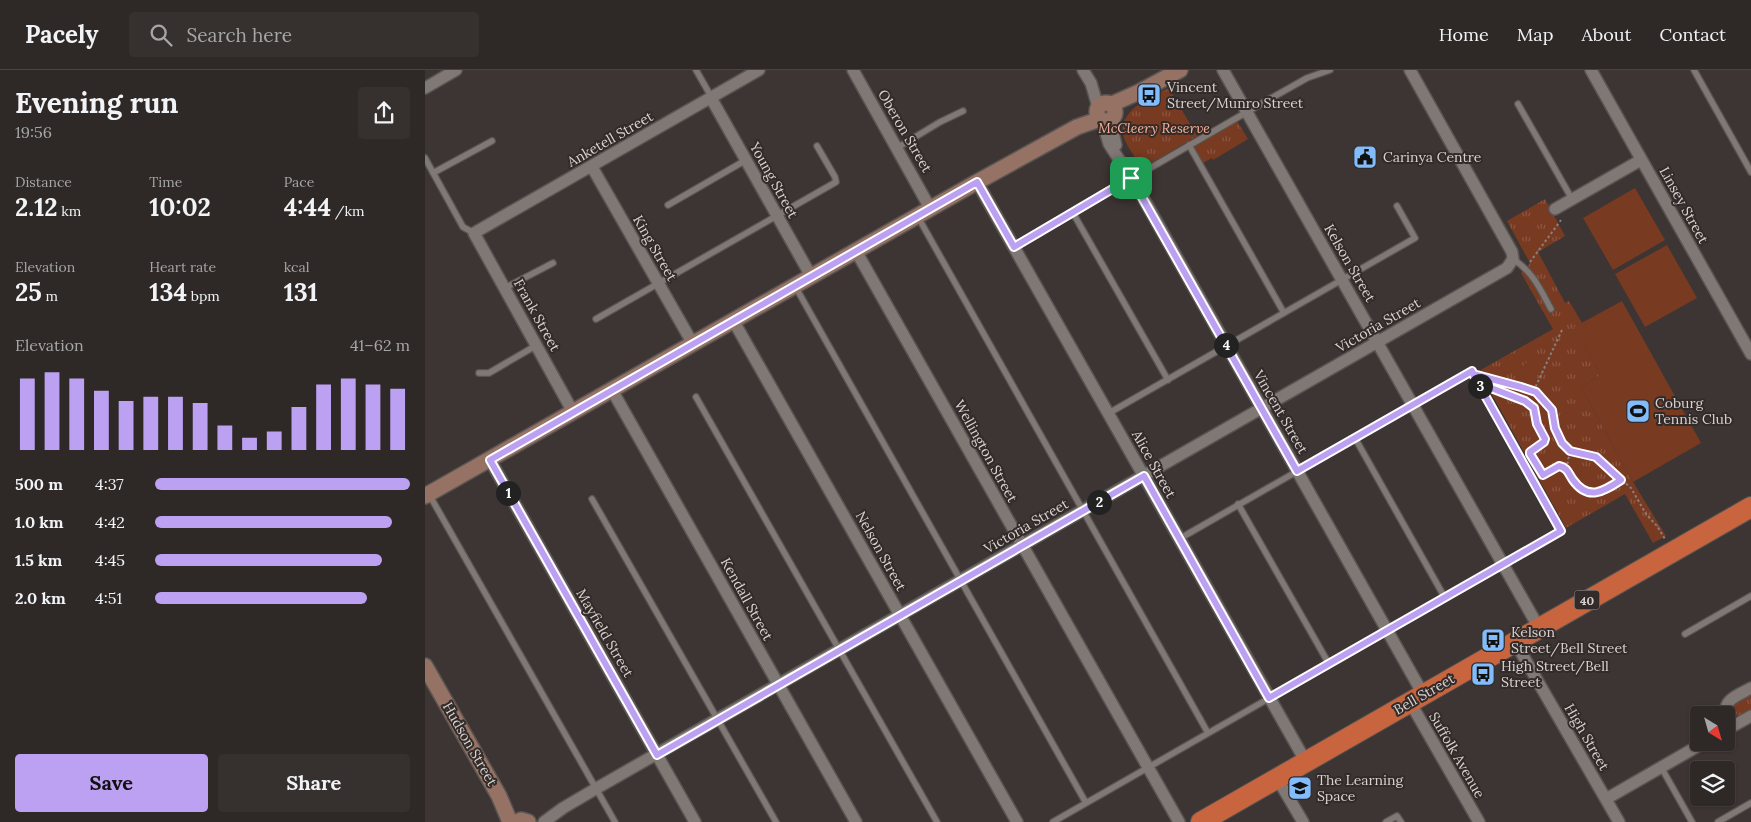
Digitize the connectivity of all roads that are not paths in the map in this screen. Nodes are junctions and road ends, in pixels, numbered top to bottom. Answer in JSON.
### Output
{"nodes":[{"id":1,"x":456,"y":70,"type":"edge"},
{"id":2,"x":696,"y":70,"type":"edge"},
{"id":3,"x":759,"y":70,"type":"edge"},
{"id":4,"x":853,"y":70,"type":"edge"},
{"id":5,"x":1083,"y":70,"type":"edge"},
{"id":6,"x":1180,"y":70,"type":"edge"},
{"id":7,"x":1223,"y":70,"type":"edge"},
{"id":8,"x":1330,"y":70,"type":"edge"},
{"id":9,"x":1410,"y":70,"type":"edge"},
{"id":10,"x":1591,"y":70,"type":"edge"},
{"id":11,"x":1694,"y":70,"type":"edge"},
{"id":12,"x":425,"y":88,"type":"edge"},
{"id":13,"x":711,"y":98,"type":"junction"},
{"id":14,"x":1518,"y":104,"type":"dead end"},
{"id":15,"x":963,"y":111,"type":"dead end"},
{"id":16,"x":1106,"y":112,"type":"junction"},
{"id":17,"x":1247,"y":113,"type":"junction"},
{"id":18,"x":492,"y":141,"type":"dead end"},
{"id":19,"x":1189,"y":145,"type":"junction"},
{"id":20,"x":817,"y":146,"type":"dead end"},
{"id":21,"x":897,"y":148,"type":"junction"},
{"id":22,"x":425,"y":158,"type":"edge"},
{"id":23,"x":746,"y":160,"type":"junction"},
{"id":24,"x":1641,"y":160,"type":"junction"},
{"id":25,"x":592,"y":167,"type":"junction"},
{"id":26,"x":1751,"y":172,"type":"edge"},
{"id":27,"x":433,"y":173,"type":"junction"},
{"id":28,"x":1130,"y":175,"type":"junction"},
{"id":29,"x":977,"y":182,"type":"junction"},
{"id":30,"x":1572,"y":199,"type":"junction"},
{"id":31,"x":668,"y":205,"type":"dead end"},
{"id":32,"x":1397,"y":206,"type":"dead end"},
{"id":33,"x":930,"y":208,"type":"junction"},
{"id":34,"x":1555,"y":209,"type":"dead end"},
{"id":35,"x":1073,"y":213,"type":"junction"},
{"id":36,"x":776,"y":216,"type":"junction"},
{"id":37,"x":917,"y":216,"type":"junction"},
{"id":38,"x":474,"y":233,"type":"junction"},
{"id":39,"x":1014,"y":247,"type":"junction"},
{"id":40,"x":856,"y":251,"type":"junction"},
{"id":41,"x":1513,"y":259,"type":"junction"},
{"id":42,"x":553,"y":263,"type":"dead end"},
{"id":43,"x":811,"y":276,"type":"junction"},
{"id":44,"x":1342,"y":280,"type":"junction"},
{"id":45,"x":658,"y":283,"type":"junction"},
{"id":46,"x":795,"y":286,"type":"junction"},
{"id":47,"x":505,"y":288,"type":"junction"},
{"id":48,"x":1551,"y":309,"type":"dead end"},
{"id":49,"x":1284,"y":313,"type":"junction"},
{"id":50,"x":596,"y":318,"type":"dead end"},
{"id":51,"x":733,"y":320,"type":"junction"},
{"id":52,"x":1377,"y":342,"type":"junction"},
{"id":53,"x":693,"y":344,"type":"junction"},
{"id":54,"x":537,"y":345,"type":"junction"},
{"id":55,"x":1226,"y":346,"type":"junction"},
{"id":56,"x":1751,"y":354,"type":"edge"},
{"id":57,"x":479,"y":373,"type":"dead end"},
{"id":58,"x":1168,"y":380,"type":"junction"},
{"id":59,"x":613,"y":390,"type":"junction"},
{"id":60,"x":695,"y":397,"type":"dead end"},
{"id":61,"x":1412,"y":406,"type":"junction"},
{"id":62,"x":1262,"y":408,"type":"junction"},
{"id":63,"x":573,"y":412,"type":"junction"},
{"id":64,"x":1109,"y":413,"type":"junction"},
{"id":65,"x":1355,"y":438,"type":"junction"},
{"id":66,"x":490,"y":460,"type":"junction"},
{"id":67,"x":1297,"y":471,"type":"junction"},
{"id":68,"x":1144,"y":476,"type":"junction"},
{"id":69,"x":427,"y":495,"type":"edge"},
{"id":70,"x":592,"y":499,"type":"dead end"},
{"id":71,"x":1238,"y":504,"type":"junction"},
{"id":72,"x":1751,"y":507,"type":"edge"},
{"id":73,"x":1083,"y":511,"type":"junction"},
{"id":74,"x":1179,"y":539,"type":"junction"},
{"id":75,"x":1022,"y":545,"type":"junction"},
{"id":76,"x":1502,"y":564,"type":"junction"},
{"id":77,"x":961,"y":580,"type":"junction"},
{"id":78,"x":1751,"y":596,"type":"edge"},
{"id":79,"x":1445,"y":598,"type":"junction"},
{"id":80,"x":900,"y":615,"type":"junction"},
{"id":81,"x":1539,"y":628,"type":"junction"},
{"id":82,"x":1387,"y":630,"type":"junction"},
{"id":83,"x":1685,"y":634,"type":"dead end"},
{"id":84,"x":1515,"y":642,"type":"junction"},
{"id":85,"x":839,"y":650,"type":"junction"},
{"id":86,"x":1329,"y":664,"type":"junction"},
{"id":87,"x":425,"y":666,"type":"edge"},
{"id":88,"x":778,"y":685,"type":"junction"},
{"id":89,"x":1751,"y":688,"type":"edge"},
{"id":90,"x":1269,"y":698,"type":"junction"},
{"id":91,"x":1417,"y":698,"type":"junction"},
{"id":92,"x":1725,"y":706,"type":"edge"},
{"id":93,"x":1751,"y":716,"type":"edge"},
{"id":94,"x":718,"y":720,"type":"junction"},
{"id":95,"x":1735,"y":725,"type":"edge"},
{"id":96,"x":1209,"y":734,"type":"junction"},
{"id":97,"x":1690,"y":751,"type":"edge"},
{"id":98,"x":657,"y":755,"type":"junction"},
{"id":99,"x":1306,"y":762,"type":"junction"},
{"id":100,"x":1661,"y":767,"type":"junction"},
{"id":101,"x":1148,"y":768,"type":"junction"},
{"id":102,"x":1277,"y":778,"type":"junction"},
{"id":103,"x":597,"y":788,"type":"junction"},
{"id":104,"x":1606,"y":799,"type":"junction"},
{"id":105,"x":1087,"y":803,"type":"junction"},
{"id":106,"x":1751,"y":803,"type":"edge"},
{"id":107,"x":563,"y":808,"type":"junction"},
{"id":108,"x":520,"y":821,"type":"edge"},
{"id":109,"x":544,"y":822,"type":"edge"},
{"id":110,"x":615,"y":822,"type":"edge"},
{"id":111,"x":695,"y":822,"type":"edge"},
{"id":112,"x":776,"y":822,"type":"edge"},
{"id":113,"x":856,"y":822,"type":"edge"},
{"id":114,"x":937,"y":822,"type":"edge"},
{"id":115,"x":1017,"y":822,"type":"edge"},
{"id":116,"x":1053,"y":822,"type":"edge"},
{"id":117,"x":1179,"y":822,"type":"edge"},
{"id":118,"x":1201,"y":822,"type":"edge"},
{"id":119,"x":1303,"y":822,"type":"edge"},
{"id":120,"x":1386,"y":822,"type":"edge"},
{"id":121,"x":1401,"y":822,"type":"edge"},
{"id":122,"x":1479,"y":822,"type":"edge"},
{"id":123,"x":1619,"y":822,"type":"edge"},
{"id":124,"x":1692,"y":822,"type":"edge"},
{"id":125,"x":1718,"y":822,"type":"edge"}],
"edges":[{"from":1,"to":12,"type":"street"},
{"from":2,"to":13,"type":"lane"},
{"from":3,"to":13,"type":"street","name":"Anketell Street"},
{"from":4,"to":21,"type":"street","name":"Oberon Street"},
{"from":5,"to":16,"type":"street","name":"Vincent Street"},
{"from":6,"to":16,"type":"street"},
{"from":7,"to":17,"type":"street","name":"Kelson Street"},
{"from":8,"to":17,"type":"lane"},
{"from":9,"to":41,"type":"street"},
{"from":10,"to":24,"type":"street","name":"Linsey Street"},
{"from":11,"to":26,"type":"lane"},
{"from":13,"to":23,"type":"street","name":"Young Street"},
{"from":13,"to":25,"type":"street","name":"Anketell Street"},
{"from":14,"to":30,"type":"lane"},
{"from":15,"to":21,"type":"lane"},
{"from":16,"to":28,"type":"street","name":"Vincent Street"},
{"from":16,"to":29,"type":"street"},
{"from":17,"to":19,"type":"lane"},
{"from":17,"to":44,"type":"street","name":"Kelson Street"},
{"from":18,"to":27,"type":"lane"},
{"from":19,"to":28,"type":"lane"},
{"from":19,"to":49,"type":"lane"},
{"from":20,"to":36,"type":"lane"},
{"from":21,"to":33,"type":"street","name":"Oberon Street"},
{"from":22,"to":27,"type":"lane"},
{"from":23,"to":31,"type":"lane"},
{"from":23,"to":36,"type":"street","name":"Young Street"},
{"from":24,"to":30,"type":"street"},
{"from":24,"to":56,"type":"street","name":"Linsey Street"},
{"from":25,"to":38,"type":"street","name":"Anketell Street"},
{"from":25,"to":45,"type":"street","name":"King Street"},
{"from":27,"to":38,"type":"lane"},
{"from":28,"to":35,"type":"lane"},
{"from":28,"to":55,"type":"street","name":"Vincent Street"},
{"from":29,"to":33,"type":"street"},
{"from":29,"to":39,"type":"street","name":"Alice Street"},
{"from":30,"to":34,"type":"street"},
{"from":32,"to":44,"type":"lane"},
{"from":33,"to":37,"type":"street"},
{"from":35,"to":39,"type":"lane"},
{"from":35,"to":58,"type":"lane"},
{"from":36,"to":43,"type":"street","name":"Young Street"},
{"from":36,"to":45,"type":"lane"},
{"from":37,"to":40,"type":"street"},
{"from":37,"to":73,"type":"lane"},
{"from":38,"to":47,"type":"street","name":"Frank Street"},
{"from":39,"to":64,"type":"street","name":"Alice Street"},
{"from":40,"to":43,"type":"street"},
{"from":40,"to":75,"type":"street","name":"Wellington Street"},
{"from":41,"to":48,"type":"lane"},
{"from":41,"to":52,"type":"street","name":"Victoria Street"},
{"from":42,"to":47,"type":"lane"},
{"from":43,"to":46,"type":"street"},
{"from":44,"to":49,"type":"lane"},
{"from":44,"to":52,"type":"street","name":"Kelson Street"},
{"from":45,"to":50,"type":"lane"},
{"from":45,"to":53,"type":"street","name":"King Street"},
{"from":46,"to":51,"type":"street"},
{"from":46,"to":77,"type":"lane"},
{"from":47,"to":54,"type":"street","name":"Frank Street"},
{"from":49,"to":55,"type":"lane"},
{"from":51,"to":53,"type":"street"},
{"from":51,"to":80,"type":"street","name":"Nelson Street"},
{"from":52,"to":61,"type":"street","name":"Kelson Street"},
{"from":52,"to":62,"type":"street","name":"Victoria Street"},
{"from":53,"to":59,"type":"street"},
{"from":54,"to":57,"type":"lane"},
{"from":54,"to":63,"type":"street","name":"Frank Street"},
{"from":55,"to":58,"type":"lane"},
{"from":55,"to":62,"type":"street","name":"Vincent Street"},
{"from":58,"to":64,"type":"lane"},
{"from":59,"to":63,"type":"street"},
{"from":59,"to":88,"type":"street","name":"Kendall Street"},
{"from":60,"to":85,"type":"lane"},
{"from":61,"to":65,"type":"lane"},
{"from":61,"to":76,"type":"street","name":"Kelson Street"},
{"from":61,"to":76,"type":"lane"},
{"from":62,"to":67,"type":"street","name":"Vincent Street"},
{"from":62,"to":68,"type":"street","name":"Victoria Street"},
{"from":63,"to":66,"type":"street"},
{"from":64,"to":68,"type":"street","name":"Alice Street"},
{"from":65,"to":67,"type":"lane"},
{"from":65,"to":79,"type":"lane"},
{"from":66,"to":69,"type":"street"},
{"from":66,"to":98,"type":"street","name":"Mayfield Street"},
{"from":67,"to":71,"type":"lane"},
{"from":67,"to":82,"type":"street","name":"Vincent Street"},
{"from":68,"to":73,"type":"street","name":"Victoria Street"},
{"from":68,"to":74,"type":"street","name":"Alice Street"},
{"from":69,"to":103,"type":"lane"},
{"from":70,"to":94,"type":"lane"},
{"from":71,"to":74,"type":"lane"},
{"from":71,"to":86,"type":"lane"},
{"from":72,"to":81,"type":"highway","name":"Bell Street","number":"40"},
{"from":73,"to":75,"type":"street","name":"Victoria Street"},
{"from":73,"to":96,"type":"lane"},
{"from":74,"to":90,"type":"street","name":"Alice Street"},
{"from":75,"to":77,"type":"street","name":"Victoria Street"},
{"from":75,"to":101,"type":"street","name":"Wellington Street"},
{"from":76,"to":79,"type":"lane"},
{"from":76,"to":81,"type":"street","name":"Kelson Street"},
{"from":77,"to":80,"type":"street","name":"Victoria Street"},
{"from":77,"to":105,"type":"lane"},
{"from":78,"to":83,"type":"lane"},
{"from":79,"to":82,"type":"lane"},
{"from":80,"to":85,"type":"street","name":"Victoria Street"},
{"from":80,"to":115,"type":"street","name":"Nelson Street"},
{"from":81,"to":84,"type":"highway","name":"Bell Street","number":"40"},
{"from":82,"to":86,"type":"lane"},
{"from":82,"to":91,"type":"street","name":"Vincent Street"},
{"from":84,"to":91,"type":"highway","name":"Bell Street","number":"40"},
{"from":84,"to":104,"type":"street","name":"High Street"},
{"from":85,"to":88,"type":"street","name":"Victoria Street"},
{"from":85,"to":114,"type":"lane"},
{"from":86,"to":90,"type":"lane"},
{"from":87,"to":108,"type":"street","name":"Hudson Street"},
{"from":88,"to":94,"type":"street","name":"Victoria Street"},
{"from":88,"to":113,"type":"street","name":"Kendall Street"},
{"from":89,"to":92,"type":"street"},
{"from":90,"to":96,"type":"lane"},
{"from":90,"to":99,"type":"street","name":"Alice Street"},
{"from":91,"to":99,"type":"highway","name":"Bell Street","number":"40"},
{"from":91,"to":122,"type":"street","name":"Suffolk Avenue"},
{"from":93,"to":95,"type":"street"},
{"from":94,"to":98,"type":"street","name":"Victoria Street"},
{"from":94,"to":112,"type":"lane"},
{"from":96,"to":101,"type":"lane"},
{"from":97,"to":100,"type":"street"},
{"from":98,"to":103,"type":"street","name":"Victoria Street"},
{"from":98,"to":111,"type":"street","name":"Mayfield Street"},
{"from":99,"to":102,"type":"highway","name":"Bell Street","number":"40"},
{"from":100,"to":104,"type":"street"},
{"from":100,"to":124,"type":"lane"},
{"from":101,"to":105,"type":"lane"},
{"from":101,"to":117,"type":"street","name":"Wellington Street"},
{"from":102,"to":118,"type":"highway","name":"Bell Street","number":"40"},
{"from":102,"to":119,"type":"street"},
{"from":103,"to":107,"type":"street","name":"Victoria Street"},
{"from":103,"to":110,"type":"lane"},
{"from":104,"to":123,"type":"street","name":"High Street"},
{"from":105,"to":116,"type":"lane"},
{"from":106,"to":125,"type":"lane"},
{"from":107,"to":108,"type":"street","name":"Victoria Street"},
{"from":107,"to":109,"type":"street","name":"Victoria Street"},
{"from":120,"to":121,"type":"lane"}]}
